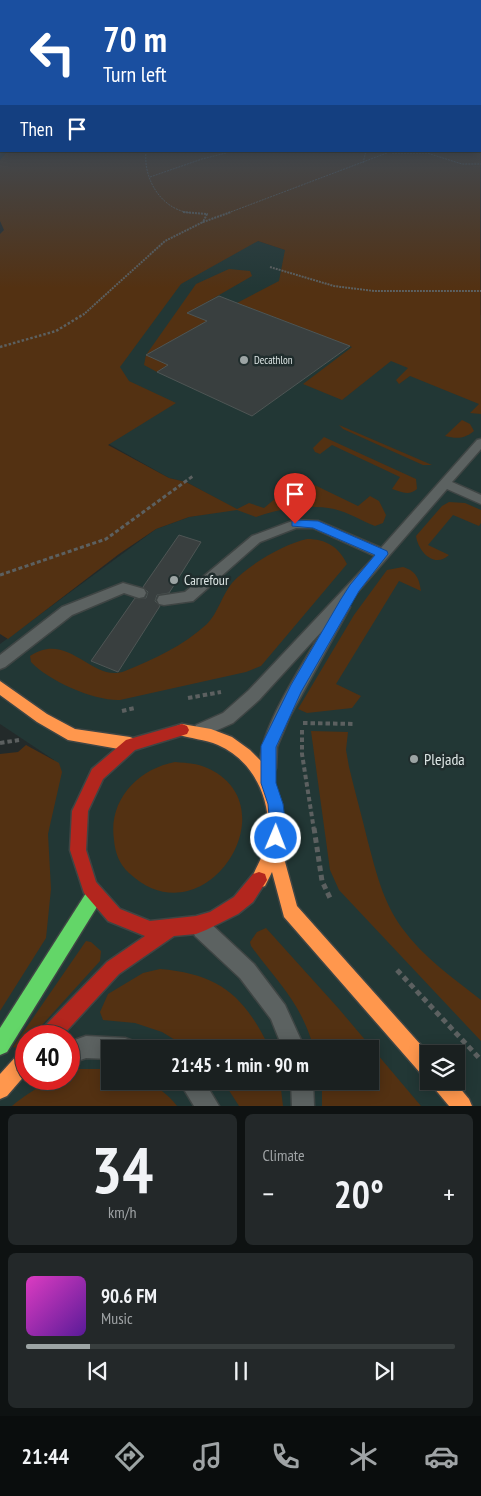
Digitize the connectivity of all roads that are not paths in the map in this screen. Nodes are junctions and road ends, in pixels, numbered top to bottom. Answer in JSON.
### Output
{"nodes":[{"id":1,"x":481,"y":442,"type":"edge"},
{"id":2,"x":444,"y":483,"type":"junction"},
{"id":3,"x":481,"y":500,"type":"edge"},
{"id":4,"x":383,"y":554,"type":"junction"},
{"id":5,"x":354,"y":588,"type":"junction"},
{"id":6,"x":138,"y":593,"type":"dead end"},
{"id":7,"x":164,"y":600,"type":"dead end"},
{"id":8,"x":0,"y":663,"type":"edge"},
{"id":9,"x":0,"y":687,"type":"edge"},
{"id":10,"x":200,"y":731,"type":"junction"},
{"id":11,"x":130,"y":744,"type":"junction"},
{"id":12,"x":268,"y":783,"type":"junction"},
{"id":13,"x":274,"y":850,"type":"junction"},
{"id":14,"x":94,"y":896,"type":"junction"},
{"id":15,"x":200,"y":928,"type":"junction"},
{"id":16,"x":167,"y":932,"type":"junction"},
{"id":17,"x":59,"y":1025,"type":"edge"},
{"id":18,"x":290,"y":1040,"type":"edge"},
{"id":19,"x":0,"y":1045,"type":"edge"},
{"id":20,"x":101,"y":1048,"type":"edge"},
{"id":21,"x":80,"y":1049,"type":"edge"},
{"id":22,"x":420,"y":1058,"type":"edge"},
{"id":23,"x":15,"y":1072,"type":"edge"},
{"id":24,"x":15,"y":1083,"type":"edge"},
{"id":25,"x":0,"y":1089,"type":"edge"},
{"id":26,"x":196,"y":1090,"type":"edge"},
{"id":27,"x":302,"y":1090,"type":"edge"},
{"id":28,"x":448,"y":1090,"type":"edge"},
{"id":29,"x":0,"y":1094,"type":"edge"},
{"id":30,"x":208,"y":1106,"type":"edge"},
{"id":31,"x":303,"y":1106,"type":"edge"},
{"id":32,"x":462,"y":1106,"type":"edge"}],
"edges":[{"from":1,"to":2,"type":"lane"},
{"from":2,"to":3,"type":"lane"},
{"from":2,"to":4,"type":"lane"},
{"from":4,"to":5,"type":"lane"},
{"from":4,"to":7,"type":"lane"},
{"from":5,"to":10,"type":"lane"},
{"from":5,"to":12,"type":"lane"},
{"from":6,"to":8,"type":"lane"},
{"from":9,"to":11,"type":"street"},
{"from":10,"to":11,"type":"street"},
{"from":10,"to":12,"type":"street"},
{"from":11,"to":14,"type":"street"},
{"from":12,"to":13,"type":"street"},
{"from":13,"to":15,"type":"street"},
{"from":13,"to":22,"type":"street"},
{"from":14,"to":16,"type":"street"},
{"from":14,"to":19,"type":"street"},
{"from":15,"to":16,"type":"street"},
{"from":15,"to":18,"type":"lane"},
{"from":16,"to":17,"type":"street"},
{"from":20,"to":21,"type":"lane"},
{"from":23,"to":25,"type":"street"},
{"from":24,"to":29,"type":"lane"},
{"from":26,"to":30,"type":"lane"},
{"from":27,"to":31,"type":"lane"},
{"from":28,"to":32,"type":"street"}]}
